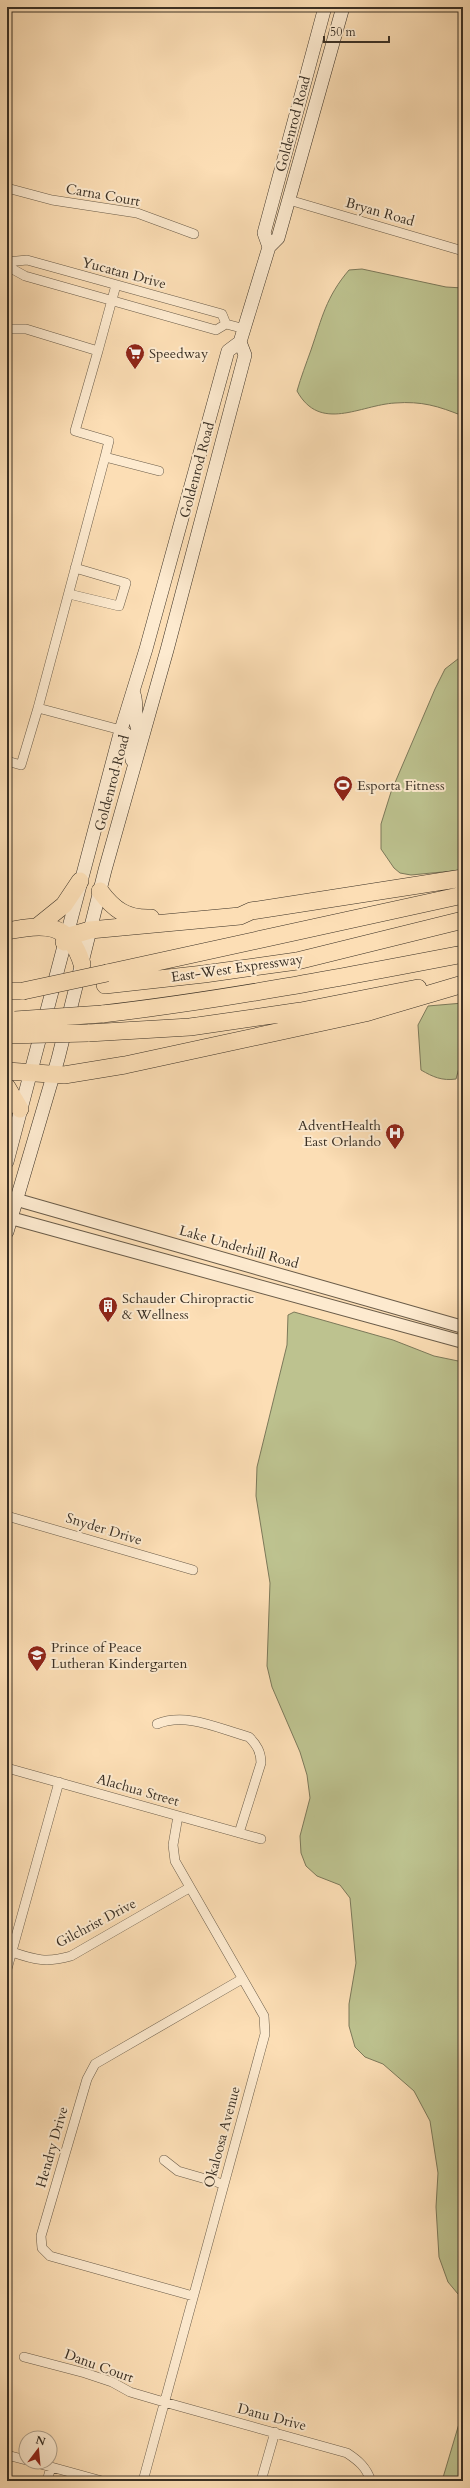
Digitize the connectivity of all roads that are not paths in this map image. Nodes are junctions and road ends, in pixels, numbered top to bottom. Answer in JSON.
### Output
{"nodes":[{"id":1,"x":342,"y":8,"type":"edge"},
{"id":2,"x":324,"y":10,"type":"edge"},
{"id":3,"x":335,"y":35,"type":"junction"},
{"id":4,"x":281,"y":171,"type":"junction"},
{"id":5,"x":7,"y":188,"type":"edge"},
{"id":6,"x":289,"y":200,"type":"junction"},
{"id":7,"x":281,"y":227,"type":"junction"},
{"id":8,"x":194,"y":234,"type":"dead end"},
{"id":9,"x":269,"y":247,"type":"junction"},
{"id":10,"x":463,"y":251,"type":"edge"},
{"id":11,"x":7,"y":262,"type":"edge"},
{"id":12,"x":7,"y":266,"type":"edge"},
{"id":13,"x":116,"y":285,"type":"junction"},
{"id":14,"x":112,"y":300,"type":"junction"},
{"id":15,"x":226,"y":324,"type":"junction"},
{"id":16,"x":7,"y":329,"type":"edge"},
{"id":17,"x":244,"y":329,"type":"junction"},
{"id":18,"x":240,"y":342,"type":"junction"},
{"id":19,"x":98,"y":351,"type":"junction"},
{"id":20,"x":105,"y":457,"type":"junction"},
{"id":21,"x":159,"y":471,"type":"dead end"},
{"id":22,"x":75,"y":568,"type":"junction"},
{"id":23,"x":68,"y":594,"type":"junction"},
{"id":24,"x":133,"y":693,"type":"junction"},
{"id":25,"x":38,"y":708,"type":"junction"},
{"id":26,"x":121,"y":730,"type":"junction"},
{"id":27,"x":142,"y":736,"type":"junction"},
{"id":28,"x":7,"y":761,"type":"edge"},
{"id":29,"x":133,"y":767,"type":"junction"},
{"id":30,"x":463,"y":878,"type":"edge"},
{"id":31,"x":80,"y":881,"type":"junction"},
{"id":32,"x":100,"y":892,"type":"junction"},
{"id":33,"x":463,"y":895,"type":"edge"},
{"id":34,"x":251,"y":911,"type":"junction"},
{"id":35,"x":463,"y":920,"type":"edge"},
{"id":36,"x":38,"y":926,"type":"junction"},
{"id":37,"x":90,"y":930,"type":"junction"},
{"id":38,"x":7,"y":931,"type":"edge"},
{"id":39,"x":66,"y":938,"type":"junction"},
{"id":40,"x":463,"y":954,"type":"edge"},
{"id":41,"x":82,"y":964,"type":"junction"},
{"id":42,"x":463,"y":978,"type":"edge"},
{"id":43,"x":106,"y":979,"type":"junction"},
{"id":44,"x":463,"y":984,"type":"edge"},
{"id":45,"x":15,"y":991,"type":"edge"},
{"id":46,"x":9,"y":1027,"type":"edge"},
{"id":47,"x":7,"y":1070,"type":"edge"},
{"id":48,"x":30,"y":1072,"type":"junction"},
{"id":49,"x":54,"y":1074,"type":"junction"},
{"id":50,"x":7,"y":1087,"type":"edge"},
{"id":51,"x":20,"y":1109,"type":"junction"},
{"id":52,"x":7,"y":1162,"type":"edge"},
{"id":53,"x":12,"y":1198,"type":"edge"},
{"id":54,"x":9,"y":1218,"type":"edge"},
{"id":55,"x":7,"y":1232,"type":"edge"},
{"id":56,"x":449,"y":1323,"type":"junction"},
{"id":57,"x":462,"y":1327,"type":"edge"},
{"id":58,"x":457,"y":1341,"type":"edge"},
{"id":59,"x":7,"y":1516,"type":"edge"},
{"id":60,"x":193,"y":1570,"type":"dead end"},
{"id":61,"x":157,"y":1724,"type":"dead end"},
{"id":62,"x":7,"y":1768,"type":"edge"},
{"id":63,"x":59,"y":1782,"type":"junction"},
{"id":64,"x":178,"y":1816,"type":"junction"},
{"id":65,"x":239,"y":1833,"type":"junction"},
{"id":66,"x":261,"y":1839,"type":"dead end"},
{"id":67,"x":189,"y":1888,"type":"junction"},
{"id":68,"x":12,"y":1952,"type":"junction"},
{"id":69,"x":7,"y":1969,"type":"edge"},
{"id":70,"x":242,"y":1979,"type":"junction"},
{"id":71,"x":164,"y":2160,"type":"dead end"},
{"id":72,"x":223,"y":2184,"type":"junction"},
{"id":73,"x":193,"y":2296,"type":"junction"},
{"id":74,"x":24,"y":2357,"type":"dead end"},
{"id":75,"x":164,"y":2402,"type":"junction"},
{"id":76,"x":275,"y":2432,"type":"junction"},
{"id":77,"x":7,"y":2455,"type":"edge"},
{"id":78,"x":18,"y":2458,"type":"edge"},
{"id":79,"x":58,"y":2469,"type":"edge"},
{"id":80,"x":50,"y":2470,"type":"edge"},
{"id":81,"x":47,"y":2481,"type":"edge"},
{"id":82,"x":102,"y":2481,"type":"edge"},
{"id":83,"x":143,"y":2481,"type":"edge"},
{"id":84,"x":261,"y":2481,"type":"edge"},
{"id":85,"x":370,"y":2481,"type":"edge"}],
"edges":[{"from":1,"to":3,"type":"main road","name":"Goldenrod Road"},
{"from":2,"to":3,"type":"main road"},
{"from":2,"to":4,"type":"main road","name":"Goldenrod Road"},
{"from":3,"to":6,"type":"main road","name":"Goldenrod Road"},
{"from":4,"to":7,"type":"main road"},
{"from":4,"to":9,"type":"main road","name":"Goldenrod Road"},
{"from":5,"to":8,"type":"street","name":"Carna Court"},
{"from":6,"to":7,"type":"main road","name":"Goldenrod Road"},
{"from":6,"to":10,"type":"street","name":"Bryan Road"},
{"from":7,"to":9,"type":"main road","name":"Goldenrod Road"},
{"from":9,"to":17,"type":"main road","name":"Goldenrod Road"},
{"from":11,"to":13,"type":"street","name":"Yucatan Drive"},
{"from":12,"to":14,"type":"street","name":"Yucatan Drive"},
{"from":13,"to":14,"type":"street"},
{"from":13,"to":15,"type":"street","name":"Yucatan Drive"},
{"from":14,"to":15,"type":"street","name":"Yucatan Drive"},
{"from":14,"to":19,"type":"street"},
{"from":15,"to":17,"type":"street","name":"Yucatan Drive"},
{"from":16,"to":19,"type":"street"},
{"from":17,"to":18,"type":"main road","name":"Goldenrod Road"},
{"from":18,"to":24,"type":"main road","name":"Goldenrod Road"},
{"from":18,"to":27,"type":"main road","name":"Goldenrod Road"},
{"from":19,"to":20,"type":"street"},
{"from":20,"to":21,"type":"street"},
{"from":20,"to":22,"type":"street"},
{"from":22,"to":23,"type":"street"},
{"from":22,"to":23,"type":"street"},
{"from":23,"to":25,"type":"street"},
{"from":24,"to":26,"type":"main road","name":"Goldenrod Road"},
{"from":24,"to":27,"type":"main road"},
{"from":25,"to":26,"type":"street"},
{"from":25,"to":28,"type":"street"},
{"from":26,"to":29,"type":"main road"},
{"from":26,"to":31,"type":"main road","name":"Goldenrod Road"},
{"from":27,"to":29,"type":"main road","name":"Goldenrod Road"},
{"from":29,"to":32,"type":"main road","name":"Goldenrod Road"},
{"from":30,"to":34,"type":"highway"},
{"from":31,"to":36,"type":"highway"},
{"from":31,"to":39,"type":"main road","name":"Goldenrod Road"},
{"from":32,"to":34,"type":"highway"},
{"from":32,"to":37,"type":"main road","name":"Goldenrod Road"},
{"from":33,"to":43,"type":"highway"},
{"from":34,"to":37,"type":"highway"},
{"from":35,"to":43,"type":"highway","name":"East-West Expressway"},
{"from":36,"to":38,"type":"highway"},
{"from":36,"to":39,"type":"highway"},
{"from":37,"to":39,"type":"highway"},
{"from":37,"to":41,"type":"main road","name":"Goldenrod Road"},
{"from":39,"to":41,"type":"highway"},
{"from":39,"to":48,"type":"main road","name":"Goldenrod Road"},
{"from":40,"to":46,"type":"highway","name":"East-West Expressway","bridge":true},
{"from":41,"to":49,"type":"main road","name":"Goldenrod Road"},
{"from":42,"to":46,"type":"highway","bridge":true},
{"from":43,"to":45,"type":"highway","name":"East-West Expressway","bridge":true},
{"from":44,"to":49,"type":"highway"},
{"from":47,"to":48,"type":"highway"},
{"from":48,"to":49,"type":"highway"},
{"from":48,"to":51,"type":"main road","name":"Goldenrod Road"},
{"from":49,"to":53,"type":"main road","name":"Goldenrod Road"},
{"from":50,"to":51,"type":"highway"},
{"from":51,"to":52,"type":"main road","name":"Goldenrod Road"},
{"from":53,"to":54,"type":"main road","name":"Goldenrod Road"},
{"from":53,"to":56,"type":"street","name":"Lake Underhill Road"},
{"from":54,"to":55,"type":"main road","name":"Goldenrod Road"},
{"from":54,"to":58,"type":"street"},
{"from":56,"to":57,"type":"street","name":"Lake Underhill Road"},
{"from":56,"to":58,"type":"street"},
{"from":57,"to":58,"type":"street"},
{"from":59,"to":60,"type":"street","name":"Snyder Drive"},
{"from":61,"to":65,"type":"street"},
{"from":62,"to":63,"type":"street","name":"Alachua Street"},
{"from":63,"to":64,"type":"street","name":"Alachua Street"},
{"from":63,"to":68,"type":"street"},
{"from":64,"to":65,"type":"street","name":"Alachua Street"},
{"from":64,"to":67,"type":"street","name":"Okaloosa Avenue"},
{"from":65,"to":66,"type":"street","name":"Alachua Street"},
{"from":67,"to":68,"type":"street","name":"Gilchrist Drive"},
{"from":67,"to":70,"type":"street","name":"Okaloosa Avenue"},
{"from":68,"to":69,"type":"street"},
{"from":70,"to":72,"type":"street","name":"Okaloosa Avenue"},
{"from":70,"to":73,"type":"street","name":"Hendry Drive"},
{"from":71,"to":72,"type":"street"},
{"from":72,"to":73,"type":"street","name":"Okaloosa Avenue"},
{"from":73,"to":75,"type":"street","name":"Okaloosa Avenue"},
{"from":74,"to":75,"type":"street","name":"Danu Court"},
{"from":75,"to":76,"type":"street","name":"Danu Drive"},
{"from":75,"to":83,"type":"street","name":"Okaloosa Avenue"},
{"from":76,"to":84,"type":"street"},
{"from":76,"to":85,"type":"street","name":"Danu Drive"},
{"from":77,"to":78,"type":"street"},
{"from":79,"to":82,"type":"street"},
{"from":80,"to":81,"type":"street"}]}
